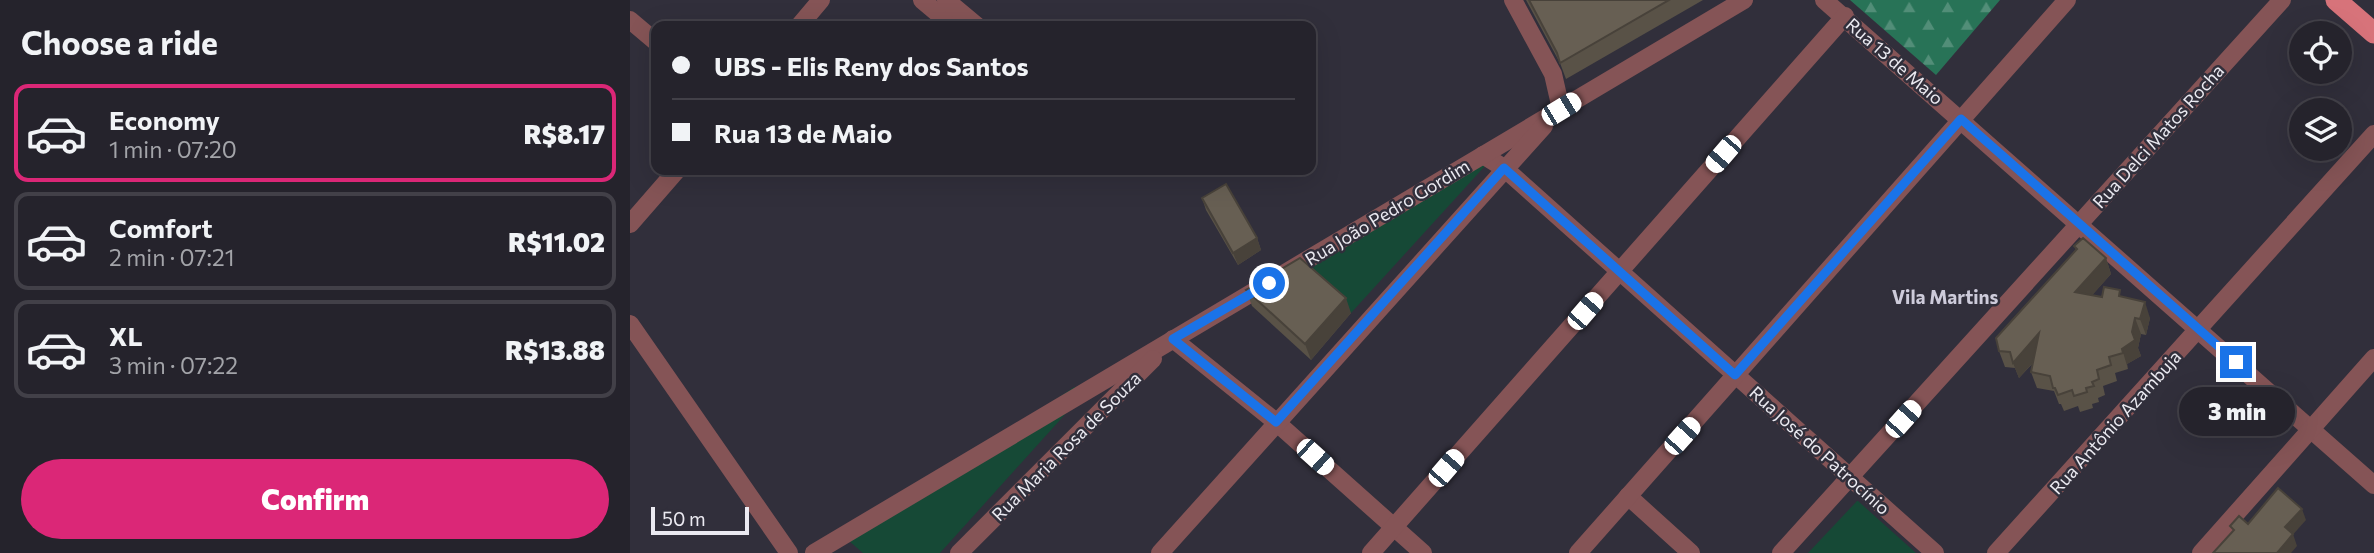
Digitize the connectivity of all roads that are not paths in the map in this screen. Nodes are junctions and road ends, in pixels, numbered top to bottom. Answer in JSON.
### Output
{"nodes":[{"id":1,"x":821,"y":0,"type":"edge"},
{"id":2,"x":922,"y":0,"type":"edge"},
{"id":3,"x":946,"y":0,"type":"edge"},
{"id":4,"x":1513,"y":0,"type":"edge"},
{"id":5,"x":1744,"y":0,"type":"edge"},
{"id":6,"x":1824,"y":0,"type":"edge"},
{"id":7,"x":2067,"y":0,"type":"edge"},
{"id":8,"x":2282,"y":0,"type":"edge"},
{"id":9,"x":2336,"y":0,"type":"edge"},
{"id":10,"x":1715,"y":7,"type":"edge"},
{"id":11,"x":1845,"y":16,"type":"junction"},
{"id":12,"x":630,"y":20,"type":"edge"},
{"id":13,"x":803,"y":21,"type":"edge"},
{"id":14,"x":947,"y":21,"type":"edge"},
{"id":15,"x":971,"y":21,"type":"edge"},
{"id":16,"x":2374,"y":33,"type":"edge"},
{"id":17,"x":651,"y":38,"type":"edge"},
{"id":18,"x":1561,"y":109,"type":"junction"},
{"id":19,"x":1961,"y":119,"type":"junction"},
{"id":20,"x":2374,"y":134,"type":"edge"},
{"id":21,"x":1483,"y":155,"type":"junction"},
{"id":22,"x":1504,"y":168,"type":"junction"},
{"id":23,"x":673,"y":175,"type":"edge"},
{"id":24,"x":2079,"y":224,"type":"junction"},
{"id":25,"x":630,"y":225,"type":"edge"},
{"id":26,"x":1619,"y":272,"type":"junction"},
{"id":27,"x":630,"y":324,"type":"edge"},
{"id":28,"x":2198,"y":329,"type":"junction"},
{"id":29,"x":1173,"y":339,"type":"junction"},
{"id":30,"x":2374,"y":358,"type":"edge"},
{"id":31,"x":1735,"y":375,"type":"junction"},
{"id":32,"x":1276,"y":422,"type":"junction"},
{"id":33,"x":2311,"y":429,"type":"junction"},
{"id":34,"x":1850,"y":477,"type":"junction"},
{"id":35,"x":2374,"y":485,"type":"edge"},
{"id":36,"x":1628,"y":496,"type":"junction"},
{"id":37,"x":1394,"y":527,"type":"junction"},
{"id":38,"x":825,"y":550,"type":"edge"},
{"id":39,"x":789,"y":553,"type":"edge"},
{"id":40,"x":959,"y":553,"type":"edge"},
{"id":41,"x":1160,"y":553,"type":"edge"},
{"id":42,"x":1371,"y":553,"type":"edge"},
{"id":43,"x":1423,"y":553,"type":"edge"},
{"id":44,"x":1578,"y":553,"type":"edge"},
{"id":45,"x":1691,"y":553,"type":"edge"},
{"id":46,"x":1781,"y":553,"type":"edge"},
{"id":47,"x":1935,"y":553,"type":"edge"},
{"id":48,"x":1996,"y":553,"type":"edge"},
{"id":49,"x":2201,"y":553,"type":"edge"}],
"edges":[{"from":1,"to":13,"type":"street"},
{"from":2,"to":14,"type":"street"},
{"from":3,"to":15,"type":"street"},
{"from":4,"to":18,"type":"street"},
{"from":5,"to":10,"type":"street","name":"Rua João Pedro Gordim"},
{"from":6,"to":11,"type":"street","name":"Rua 13 de Maio"},
{"from":7,"to":19,"type":"street"},
{"from":8,"to":24,"type":"street","name":"Rua Delci Matos Rocha"},
{"from":9,"to":16,"type":"main road"},
{"from":10,"to":18,"type":"street","name":"Rua João Pedro Gordim"},
{"from":11,"to":19,"type":"street","name":"Rua 13 de Maio"},
{"from":11,"to":26,"type":"street"},
{"from":12,"to":17,"type":"street"},
{"from":18,"to":21,"type":"street","name":"Rua João Pedro Gordim"},
{"from":18,"to":22,"type":"street"},
{"from":19,"to":24,"type":"street","name":"Rua 13 de Maio"},
{"from":19,"to":31,"type":"street"},
{"from":20,"to":28,"type":"street","name":"Rua Antônio Azambuja"},
{"from":21,"to":22,"type":"street","name":"Rua José do Patrocínio"},
{"from":21,"to":29,"type":"street","name":"Rua João Pedro Gordim"},
{"from":22,"to":26,"type":"street","name":"Rua José do Patrocínio"},
{"from":22,"to":32,"type":"street"},
{"from":23,"to":25,"type":"street"},
{"from":24,"to":28,"type":"street","name":"Rua 13 de Maio"},
{"from":24,"to":34,"type":"street","name":"Rua Delci Matos Rocha"},
{"from":26,"to":31,"type":"street","name":"Rua José do Patrocínio"},
{"from":26,"to":37,"type":"street"},
{"from":27,"to":39,"type":"street"},
{"from":28,"to":33,"type":"street","name":"Rua 13 de Maio"},
{"from":28,"to":48,"type":"street","name":"Rua Antônio Azambuja"},
{"from":29,"to":32,"type":"street"},
{"from":29,"to":38,"type":"street","name":"Rua João Pedro Gordim"},
{"from":29,"to":40,"type":"street","name":"Rua Maria Rosa de Souza"},
{"from":30,"to":33,"type":"street"},
{"from":31,"to":34,"type":"street","name":"Rua José do Patrocínio"},
{"from":31,"to":36,"type":"street"},
{"from":32,"to":37,"type":"street"},
{"from":32,"to":41,"type":"street"},
{"from":33,"to":35,"type":"street","name":"Rua 13 de Maio"},
{"from":33,"to":49,"type":"street"},
{"from":34,"to":46,"type":"street","name":"Rua Delci Matos Rocha"},
{"from":34,"to":47,"type":"street","name":"Rua José do Patrocínio"},
{"from":36,"to":44,"type":"street"},
{"from":36,"to":45,"type":"street"},
{"from":37,"to":42,"type":"street"},
{"from":37,"to":43,"type":"street"}]}
